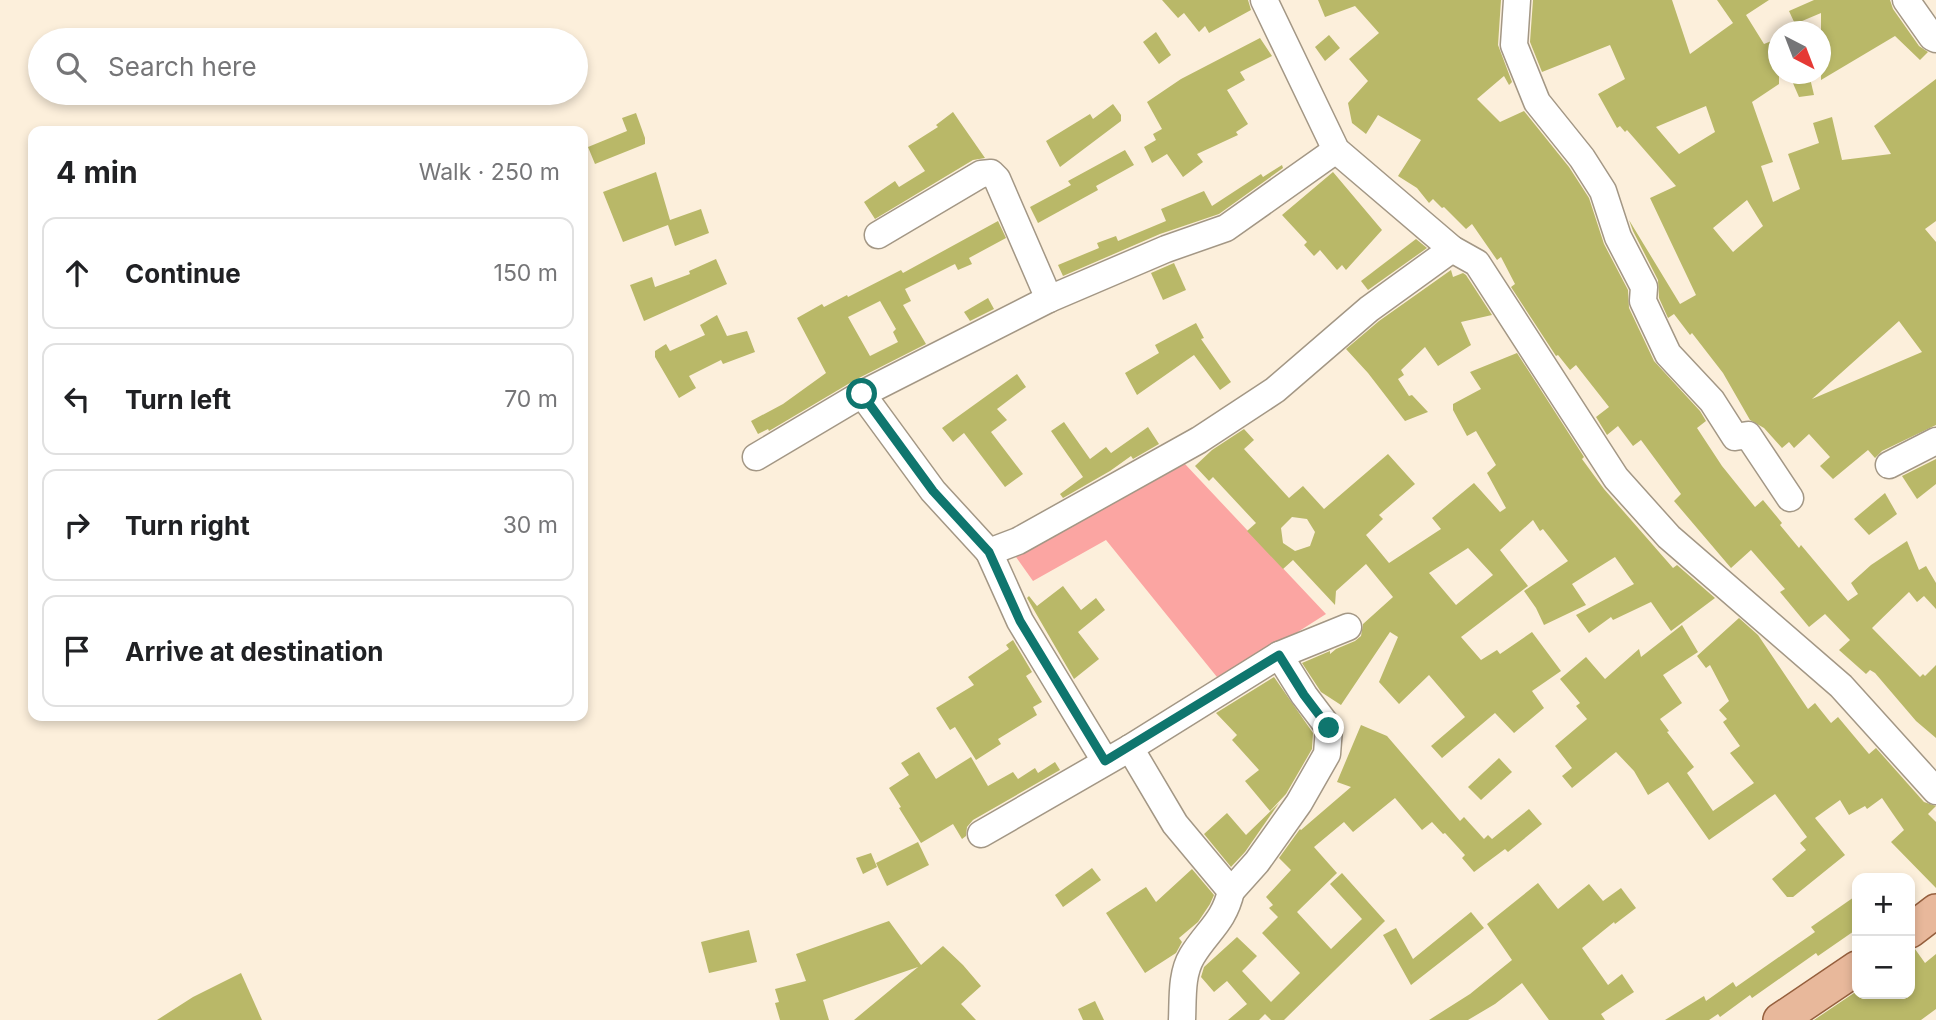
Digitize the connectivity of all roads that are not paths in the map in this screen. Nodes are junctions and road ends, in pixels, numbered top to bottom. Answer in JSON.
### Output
{"nodes":[{"id":1,"x":1264,"y":0,"type":"edge"},
{"id":2,"x":1517,"y":0,"type":"edge"},
{"id":3,"x":1906,"y":0,"type":"edge"},
{"id":4,"x":1935,"y":37,"type":"edge"},
{"id":5,"x":1336,"y":150,"type":"junction"},
{"id":6,"x":878,"y":235,"type":"dead end"},
{"id":7,"x":1452,"y":249,"type":"junction"},
{"id":8,"x":1049,"y":299,"type":"junction"},
{"id":9,"x":862,"y":394,"type":"junction"},
{"id":10,"x":1936,"y":441,"type":"edge"},
{"id":11,"x":757,"y":457,"type":"dead end"},
{"id":12,"x":1889,"y":465,"type":"dead end"},
{"id":13,"x":1790,"y":498,"type":"dead end"},
{"id":14,"x":989,"y":552,"type":"junction"},
{"id":15,"x":1348,"y":627,"type":"dead end"},
{"id":16,"x":1279,"y":655,"type":"junction"},
{"id":17,"x":1130,"y":748,"type":"junction"},
{"id":18,"x":1105,"y":761,"type":"junction"},
{"id":19,"x":1936,"y":791,"type":"edge"},
{"id":20,"x":981,"y":834,"type":"dead end"},
{"id":21,"x":1231,"y":891,"type":"junction"},
{"id":22,"x":1936,"y":911,"type":"edge"},
{"id":23,"x":1915,"y":927,"type":"edge"},
{"id":24,"x":1852,"y":971,"type":"edge"},
{"id":25,"x":1182,"y":1020,"type":"edge"},
{"id":26,"x":1782,"y":1020,"type":"edge"}],
"edges":[{"from":1,"to":5,"type":"street"},
{"from":2,"to":13,"type":"street"},
{"from":3,"to":4,"type":"street"},
{"from":5,"to":7,"type":"street"},
{"from":5,"to":8,"type":"street"},
{"from":6,"to":8,"type":"street"},
{"from":7,"to":14,"type":"street"},
{"from":7,"to":19,"type":"street"},
{"from":8,"to":9,"type":"street"},
{"from":9,"to":11,"type":"street"},
{"from":9,"to":14,"type":"street"},
{"from":10,"to":12,"type":"street"},
{"from":14,"to":18,"type":"street"},
{"from":15,"to":16,"type":"street"},
{"from":16,"to":17,"type":"street"},
{"from":16,"to":21,"type":"street"},
{"from":17,"to":18,"type":"street"},
{"from":17,"to":21,"type":"street"},
{"from":18,"to":20,"type":"street"},
{"from":21,"to":25,"type":"street"},
{"from":22,"to":23,"type":"main road"},
{"from":24,"to":26,"type":"main road"}]}
